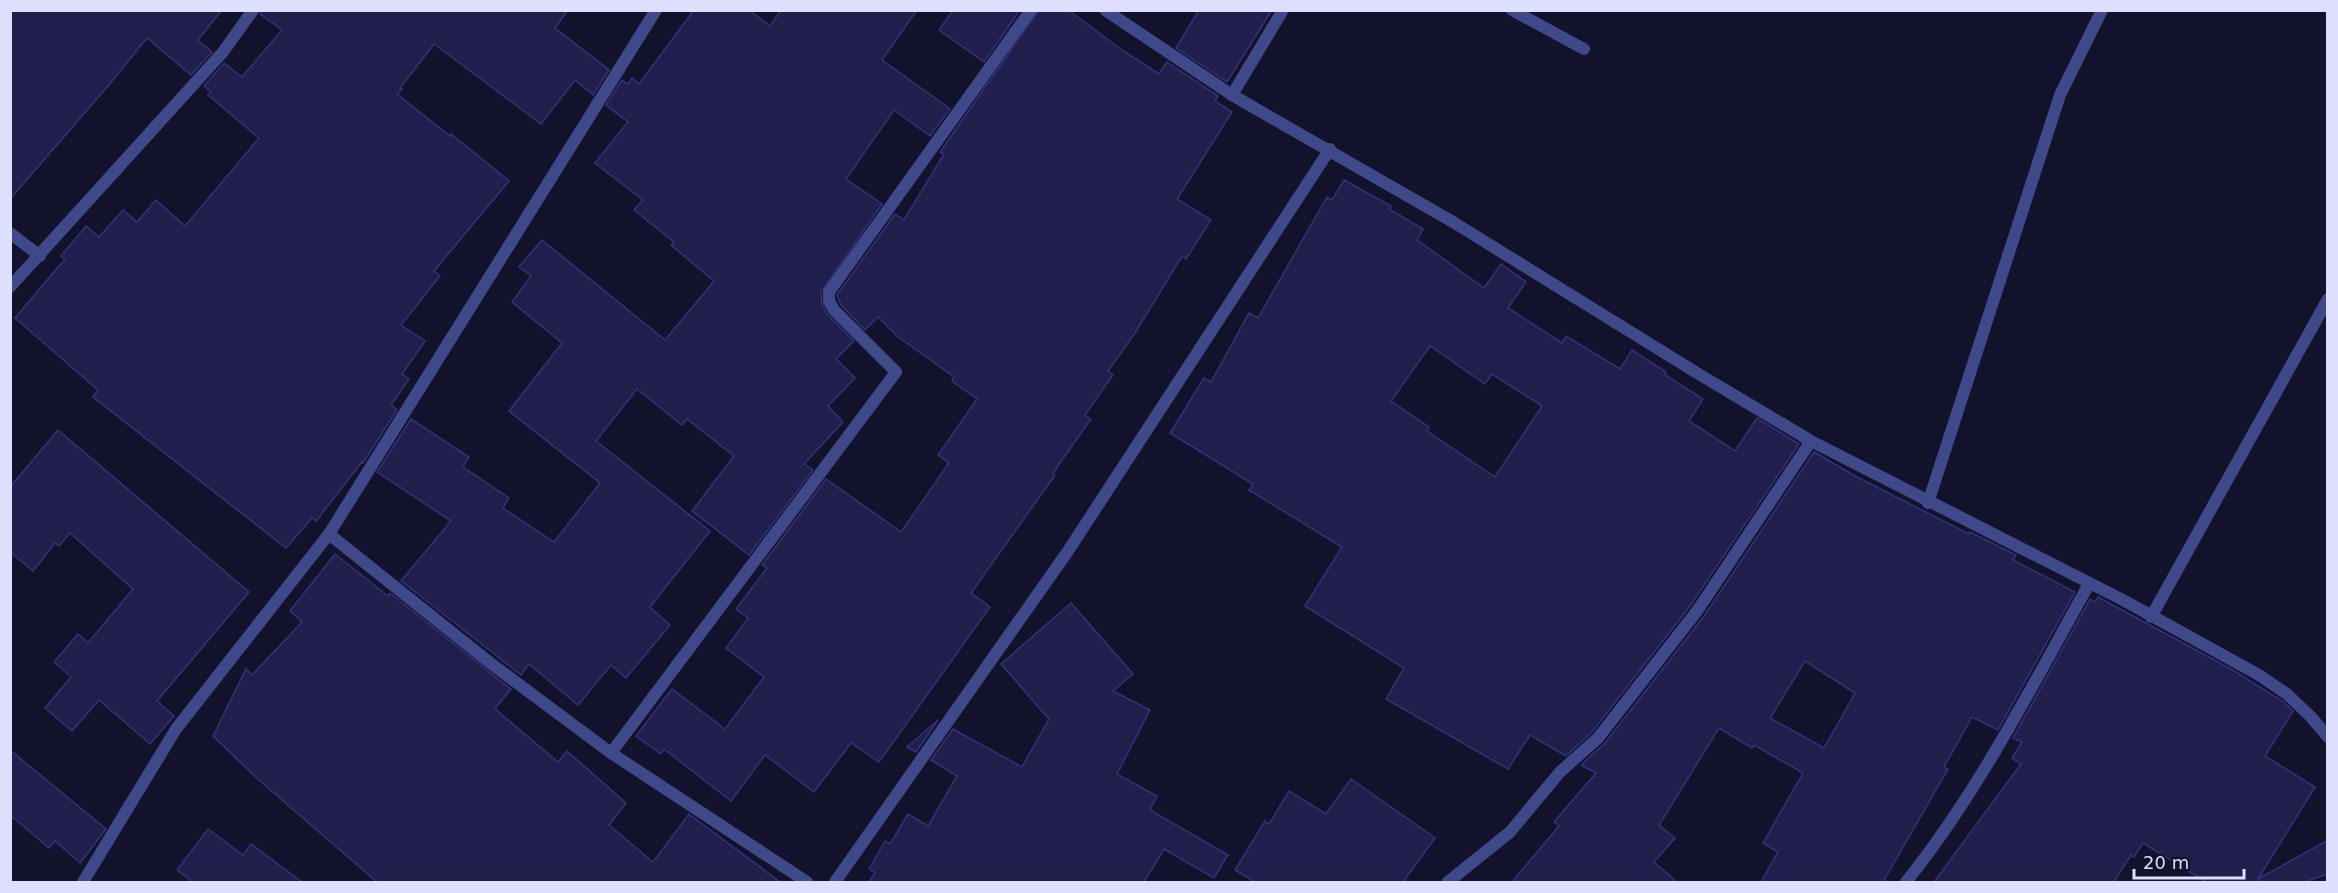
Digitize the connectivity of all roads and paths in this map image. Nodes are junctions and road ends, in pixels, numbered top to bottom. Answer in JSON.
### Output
{"nodes":[{"id":1,"x":253,"y":10,"type":"edge"},
{"id":2,"x":656,"y":10,"type":"edge"},
{"id":3,"x":1030,"y":10,"type":"edge"},
{"id":4,"x":1105,"y":10,"type":"edge"},
{"id":5,"x":1283,"y":10,"type":"edge"},
{"id":6,"x":1512,"y":10,"type":"edge"},
{"id":7,"x":2102,"y":10,"type":"edge"},
{"id":8,"x":1584,"y":49,"type":"dead end"},
{"id":9,"x":1232,"y":95,"type":"junction"},
{"id":10,"x":1330,"y":149,"type":"junction"},
{"id":11,"x":10,"y":233,"type":"edge"},
{"id":12,"x":40,"y":256,"type":"junction"},
{"id":13,"x":10,"y":287,"type":"edge"},
{"id":14,"x":2328,"y":299,"type":"edge"},
{"id":15,"x":1811,"y":441,"type":"junction"},
{"id":16,"x":1928,"y":503,"type":"junction"},
{"id":17,"x":329,"y":534,"type":"junction"},
{"id":18,"x":2089,"y":584,"type":"junction"},
{"id":19,"x":2151,"y":617,"type":"junction"},
{"id":20,"x":2328,"y":737,"type":"edge"},
{"id":21,"x":611,"y":753,"type":"junction"},
{"id":22,"x":83,"y":882,"type":"edge"},
{"id":23,"x":807,"y":882,"type":"edge"},
{"id":24,"x":836,"y":882,"type":"edge"},
{"id":25,"x":1448,"y":882,"type":"edge"},
{"id":26,"x":1906,"y":882,"type":"edge"}],
"edges":[{"from":1,"to":12,"type":"street"},
{"from":2,"to":17,"type":"street"},
{"from":3,"to":21,"type":"street"},
{"from":4,"to":9,"type":"street"},
{"from":5,"to":9,"type":"street"},
{"from":6,"to":8,"type":"street"},
{"from":7,"to":16,"type":"street"},
{"from":9,"to":10,"type":"street"},
{"from":10,"to":15,"type":"street"},
{"from":10,"to":24,"type":"street"},
{"from":11,"to":12,"type":"street"},
{"from":12,"to":13,"type":"street"},
{"from":14,"to":19,"type":"street"},
{"from":15,"to":16,"type":"street"},
{"from":15,"to":25,"type":"street"},
{"from":16,"to":18,"type":"street"},
{"from":17,"to":21,"type":"street"},
{"from":17,"to":22,"type":"street"},
{"from":18,"to":19,"type":"street"},
{"from":18,"to":26,"type":"street"},
{"from":19,"to":20,"type":"street"},
{"from":21,"to":23,"type":"street"}]}
